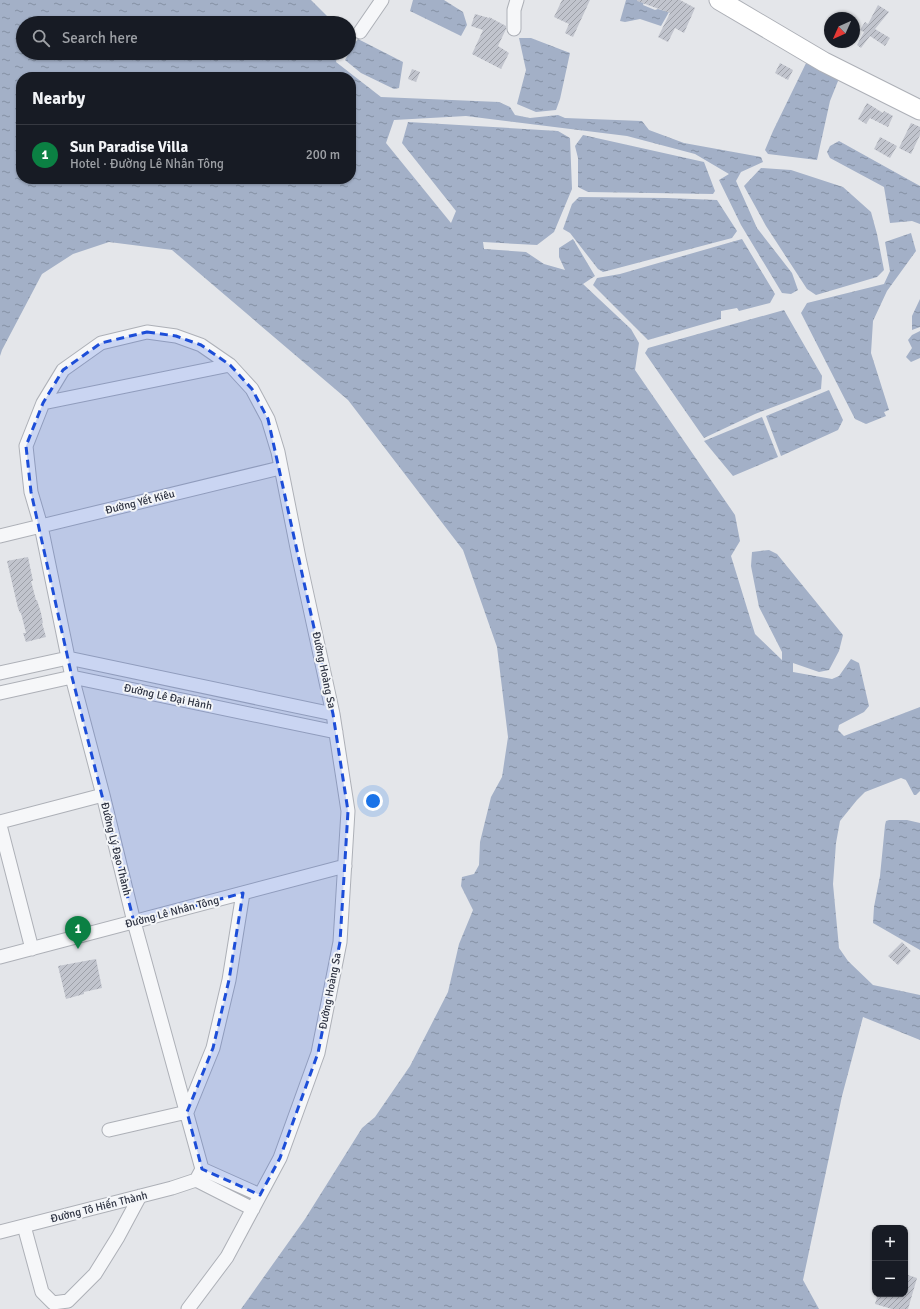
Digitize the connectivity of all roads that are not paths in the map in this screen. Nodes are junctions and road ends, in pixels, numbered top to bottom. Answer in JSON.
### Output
{"nodes":[{"id":1,"x":382,"y":0,"type":"edge"},
{"id":2,"x":517,"y":0,"type":"edge"},
{"id":3,"x":719,"y":0,"type":"edge"},
{"id":4,"x":514,"y":29,"type":"dead end"},
{"id":5,"x":360,"y":32,"type":"dead end"},
{"id":6,"x":920,"y":110,"type":"edge"},
{"id":7,"x":230,"y":364,"type":"junction"},
{"id":8,"x":43,"y":403,"type":"junction"},
{"id":9,"x":280,"y":468,"type":"junction"},
{"id":10,"x":41,"y":526,"type":"junction"},
{"id":11,"x":0,"y":536,"type":"edge"},
{"id":12,"x":68,"y":658,"type":"junction"},
{"id":13,"x":0,"y":673,"type":"edge"},
{"id":14,"x":72,"y":677,"type":"junction"},
{"id":15,"x":0,"y":693,"type":"edge"},
{"id":16,"x":333,"y":714,"type":"junction"},
{"id":17,"x":336,"y":732,"type":"junction"},
{"id":18,"x":103,"y":795,"type":"junction"},
{"id":19,"x":0,"y":822,"type":"edge"},
{"id":20,"x":0,"y":825,"type":"edge"},
{"id":21,"x":345,"y":866,"type":"junction"},
{"id":22,"x":243,"y":893,"type":"junction"},
{"id":23,"x":134,"y":922,"type":"junction"},
{"id":24,"x":32,"y":949,"type":"junction"},
{"id":25,"x":0,"y":957,"type":"edge"},
{"id":26,"x":187,"y":1112,"type":"junction"},
{"id":27,"x":109,"y":1130,"type":"dead end"},
{"id":28,"x":199,"y":1174,"type":"junction"},
{"id":29,"x":260,"y":1195,"type":"junction"},
{"id":30,"x":140,"y":1196,"type":"junction"},
{"id":31,"x":253,"y":1209,"type":"junction"},
{"id":32,"x":24,"y":1226,"type":"junction"},
{"id":33,"x":0,"y":1232,"type":"edge"},
{"id":34,"x":188,"y":1309,"type":"edge"}],
"edges":[{"from":1,"to":5,"type":"street"},
{"from":2,"to":4,"type":"street"},
{"from":3,"to":6,"type":"street"},
{"from":7,"to":8,"type":"street"},
{"from":7,"to":8,"type":"street","name":"Đường Hoàng Sa"},
{"from":7,"to":9,"type":"street","name":"Đường Hoàng Sa"},
{"from":8,"to":10,"type":"street","name":"Đường Hoàng Sa"},
{"from":9,"to":10,"type":"street","name":"Đường Yết Kiêu"},
{"from":9,"to":16,"type":"street","name":"Đường Hoàng Sa"},
{"from":10,"to":11,"type":"street","name":"Đường Yết Kiêu"},
{"from":10,"to":12,"type":"street","name":"Đường Lý Đạo Thành"},
{"from":12,"to":13,"type":"street","name":"Đường Lê Đại Hành"},
{"from":12,"to":14,"type":"street","name":"Đường Lý Đạo Thành"},
{"from":12,"to":16,"type":"street","name":"Đường Lê Đại Hành"},
{"from":14,"to":15,"type":"street","name":"Đường Lê Đại Hành"},
{"from":14,"to":17,"type":"street","name":"Đường Lê Đại Hành"},
{"from":14,"to":18,"type":"street","name":"Đường Lý Đạo Thành"},
{"from":16,"to":17,"type":"street","name":"Đường Hoàng Sa"},
{"from":17,"to":21,"type":"street","name":"Đường Hoàng Sa"},
{"from":18,"to":19,"type":"street"},
{"from":18,"to":23,"type":"street","name":"Đường Lý Đạo Thành"},
{"from":20,"to":24,"type":"street"},
{"from":21,"to":22,"type":"street","name":"Đường Lê Nhân Tông"},
{"from":21,"to":29,"type":"street","name":"Đường Hoàng Sa"},
{"from":22,"to":23,"type":"street","name":"Đường Lê Nhân Tông"},
{"from":22,"to":26,"type":"street"},
{"from":23,"to":24,"type":"street","name":"Đường Lê Nhân Tông"},
{"from":23,"to":26,"type":"street","name":"Đường Lý Đạo Thành"},
{"from":24,"to":25,"type":"street","name":"Đường Lê Nhân Tông"},
{"from":26,"to":27,"type":"street"},
{"from":26,"to":28,"type":"street","name":"Đường Lý Đạo Thành"},
{"from":28,"to":29,"type":"street"},
{"from":28,"to":30,"type":"street","name":"Đường Tô Hiến Thành"},
{"from":28,"to":31,"type":"street"},
{"from":29,"to":31,"type":"street","name":"Đường Hoàng Sa"},
{"from":30,"to":32,"type":"street","name":"Đường Tô Hiến Thành"},
{"from":30,"to":32,"type":"street"},
{"from":31,"to":34,"type":"street","name":"Đường Hoàng Sa"},
{"from":32,"to":33,"type":"street","name":"Đường Tô Hiến Thành"}]}
